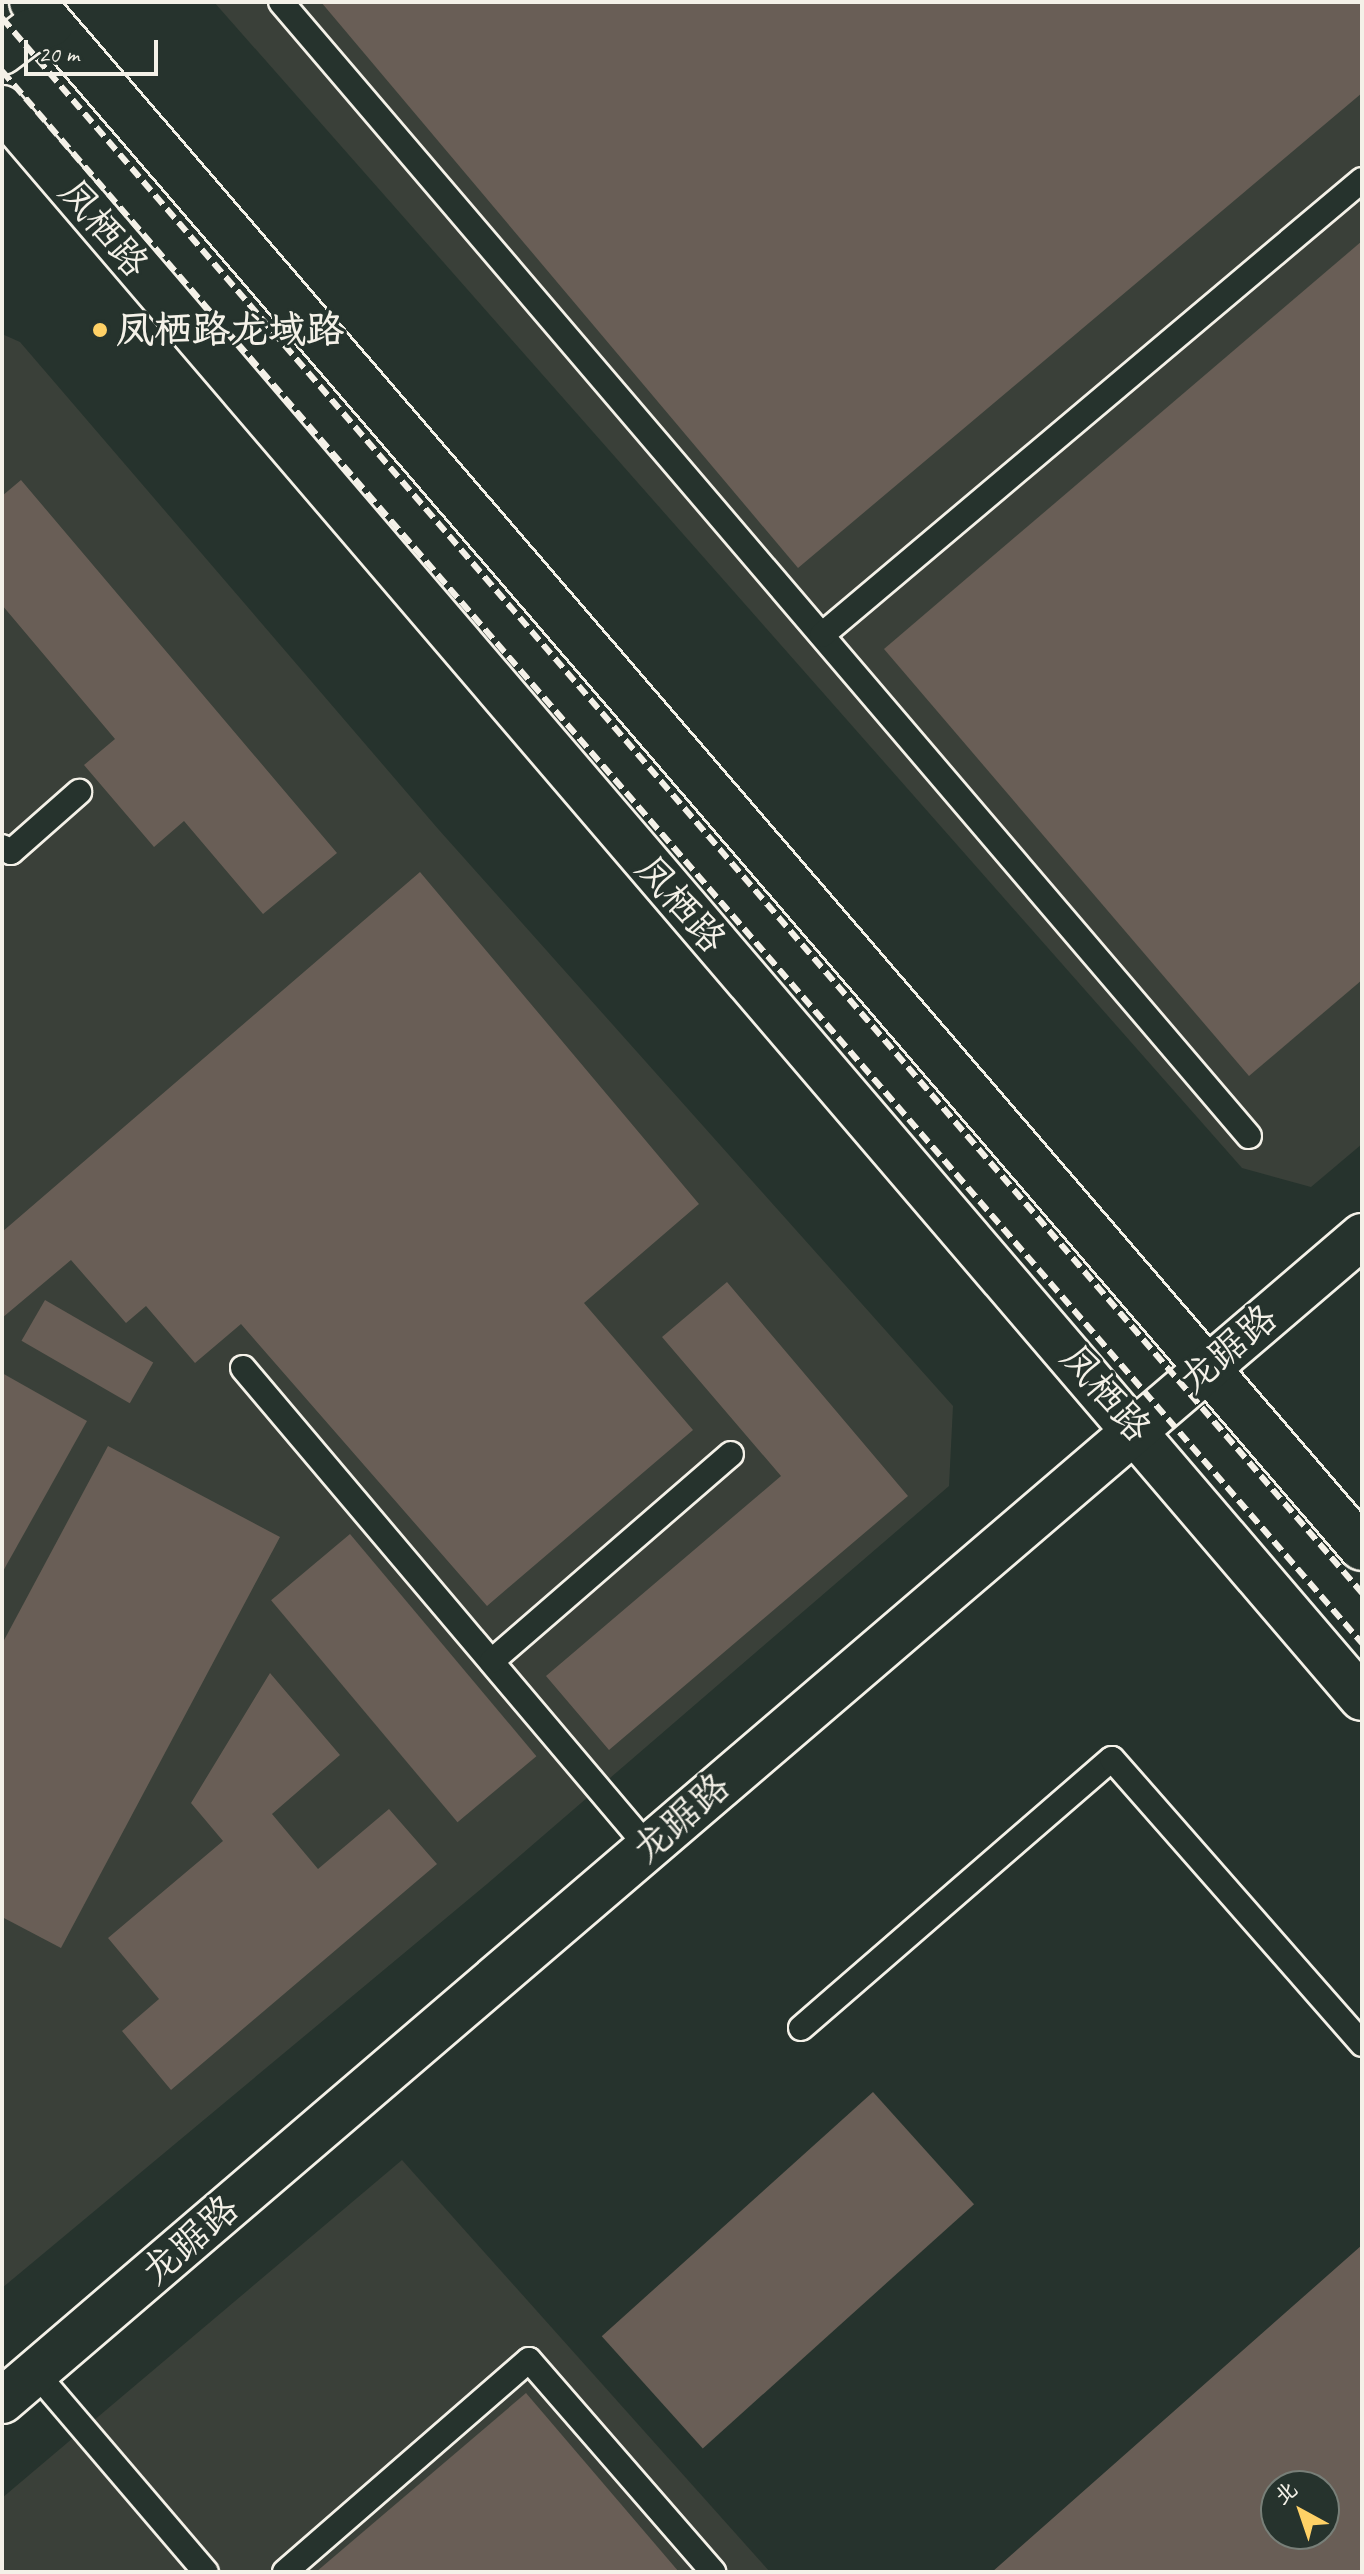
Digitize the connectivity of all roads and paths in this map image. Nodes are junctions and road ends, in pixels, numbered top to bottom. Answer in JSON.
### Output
{"nodes":[{"id":1,"x":281,"y":2,"type":"edge"},
{"id":2,"x":41,"y":13,"type":"edge"},
{"id":3,"x":2,"y":52,"type":"edge"},
{"id":4,"x":2,"y":108,"type":"edge"},
{"id":5,"x":1362,"y":180,"type":"edge"},
{"id":6,"x":822,"y":635,"type":"junction"},
{"id":7,"x":79,"y":792,"type":"dead end"},
{"id":8,"x":2,"y":847,"type":"edge"},
{"id":9,"x":1249,"y":1136,"type":"dead end"},
{"id":10,"x":1362,"y":1236,"type":"edge"},
{"id":11,"x":243,"y":1368,"type":"dead end"},
{"id":12,"x":1204,"y":1369,"type":"junction"},
{"id":13,"x":1136,"y":1427,"type":"junction"},
{"id":14,"x":731,"y":1454,"type":"dead end"},
{"id":15,"x":1362,"y":1548,"type":"edge"},
{"id":16,"x":492,"y":1661,"type":"junction"},
{"id":17,"x":1362,"y":1698,"type":"edge"},
{"id":18,"x":648,"y":1847,"type":"junction"},
{"id":19,"x":801,"y":2028,"type":"dead end"},
{"id":20,"x":1362,"y":2044,"type":"edge"},
{"id":21,"x":35,"y":2372,"type":"junction"},
{"id":22,"x":2,"y":2401,"type":"edge"},
{"id":23,"x":206,"y":2572,"type":"edge"},
{"id":24,"x":285,"y":2572,"type":"edge"},
{"id":25,"x":713,"y":2572,"type":"edge"}],
"edges":[{"from":1,"to":6,"type":"lane"},
{"from":2,"to":3,"type":"main road"},
{"from":2,"to":12,"type":"main road"},
{"from":4,"to":13,"type":"main road","name":"凤栖路"},
{"from":5,"to":6,"type":"lane"},
{"from":6,"to":9,"type":"lane"},
{"from":7,"to":8,"type":"lane"},
{"from":10,"to":12,"type":"main road","name":"龙踞路"},
{"from":11,"to":16,"type":"lane"},
{"from":12,"to":13,"type":"main road","name":"龙踞路"},
{"from":12,"to":15,"type":"main road"},
{"from":13,"to":17,"type":"main road","name":"凤栖路"},
{"from":13,"to":18,"type":"main road","name":"龙踞路"},
{"from":14,"to":16,"type":"lane"},
{"from":16,"to":18,"type":"lane"},
{"from":18,"to":21,"type":"main road","name":"龙踞路"},
{"from":19,"to":20,"type":"lane"},
{"from":21,"to":22,"type":"main road","name":"龙踞路"},
{"from":21,"to":23,"type":"lane"},
{"from":24,"to":25,"type":"lane"}]}
